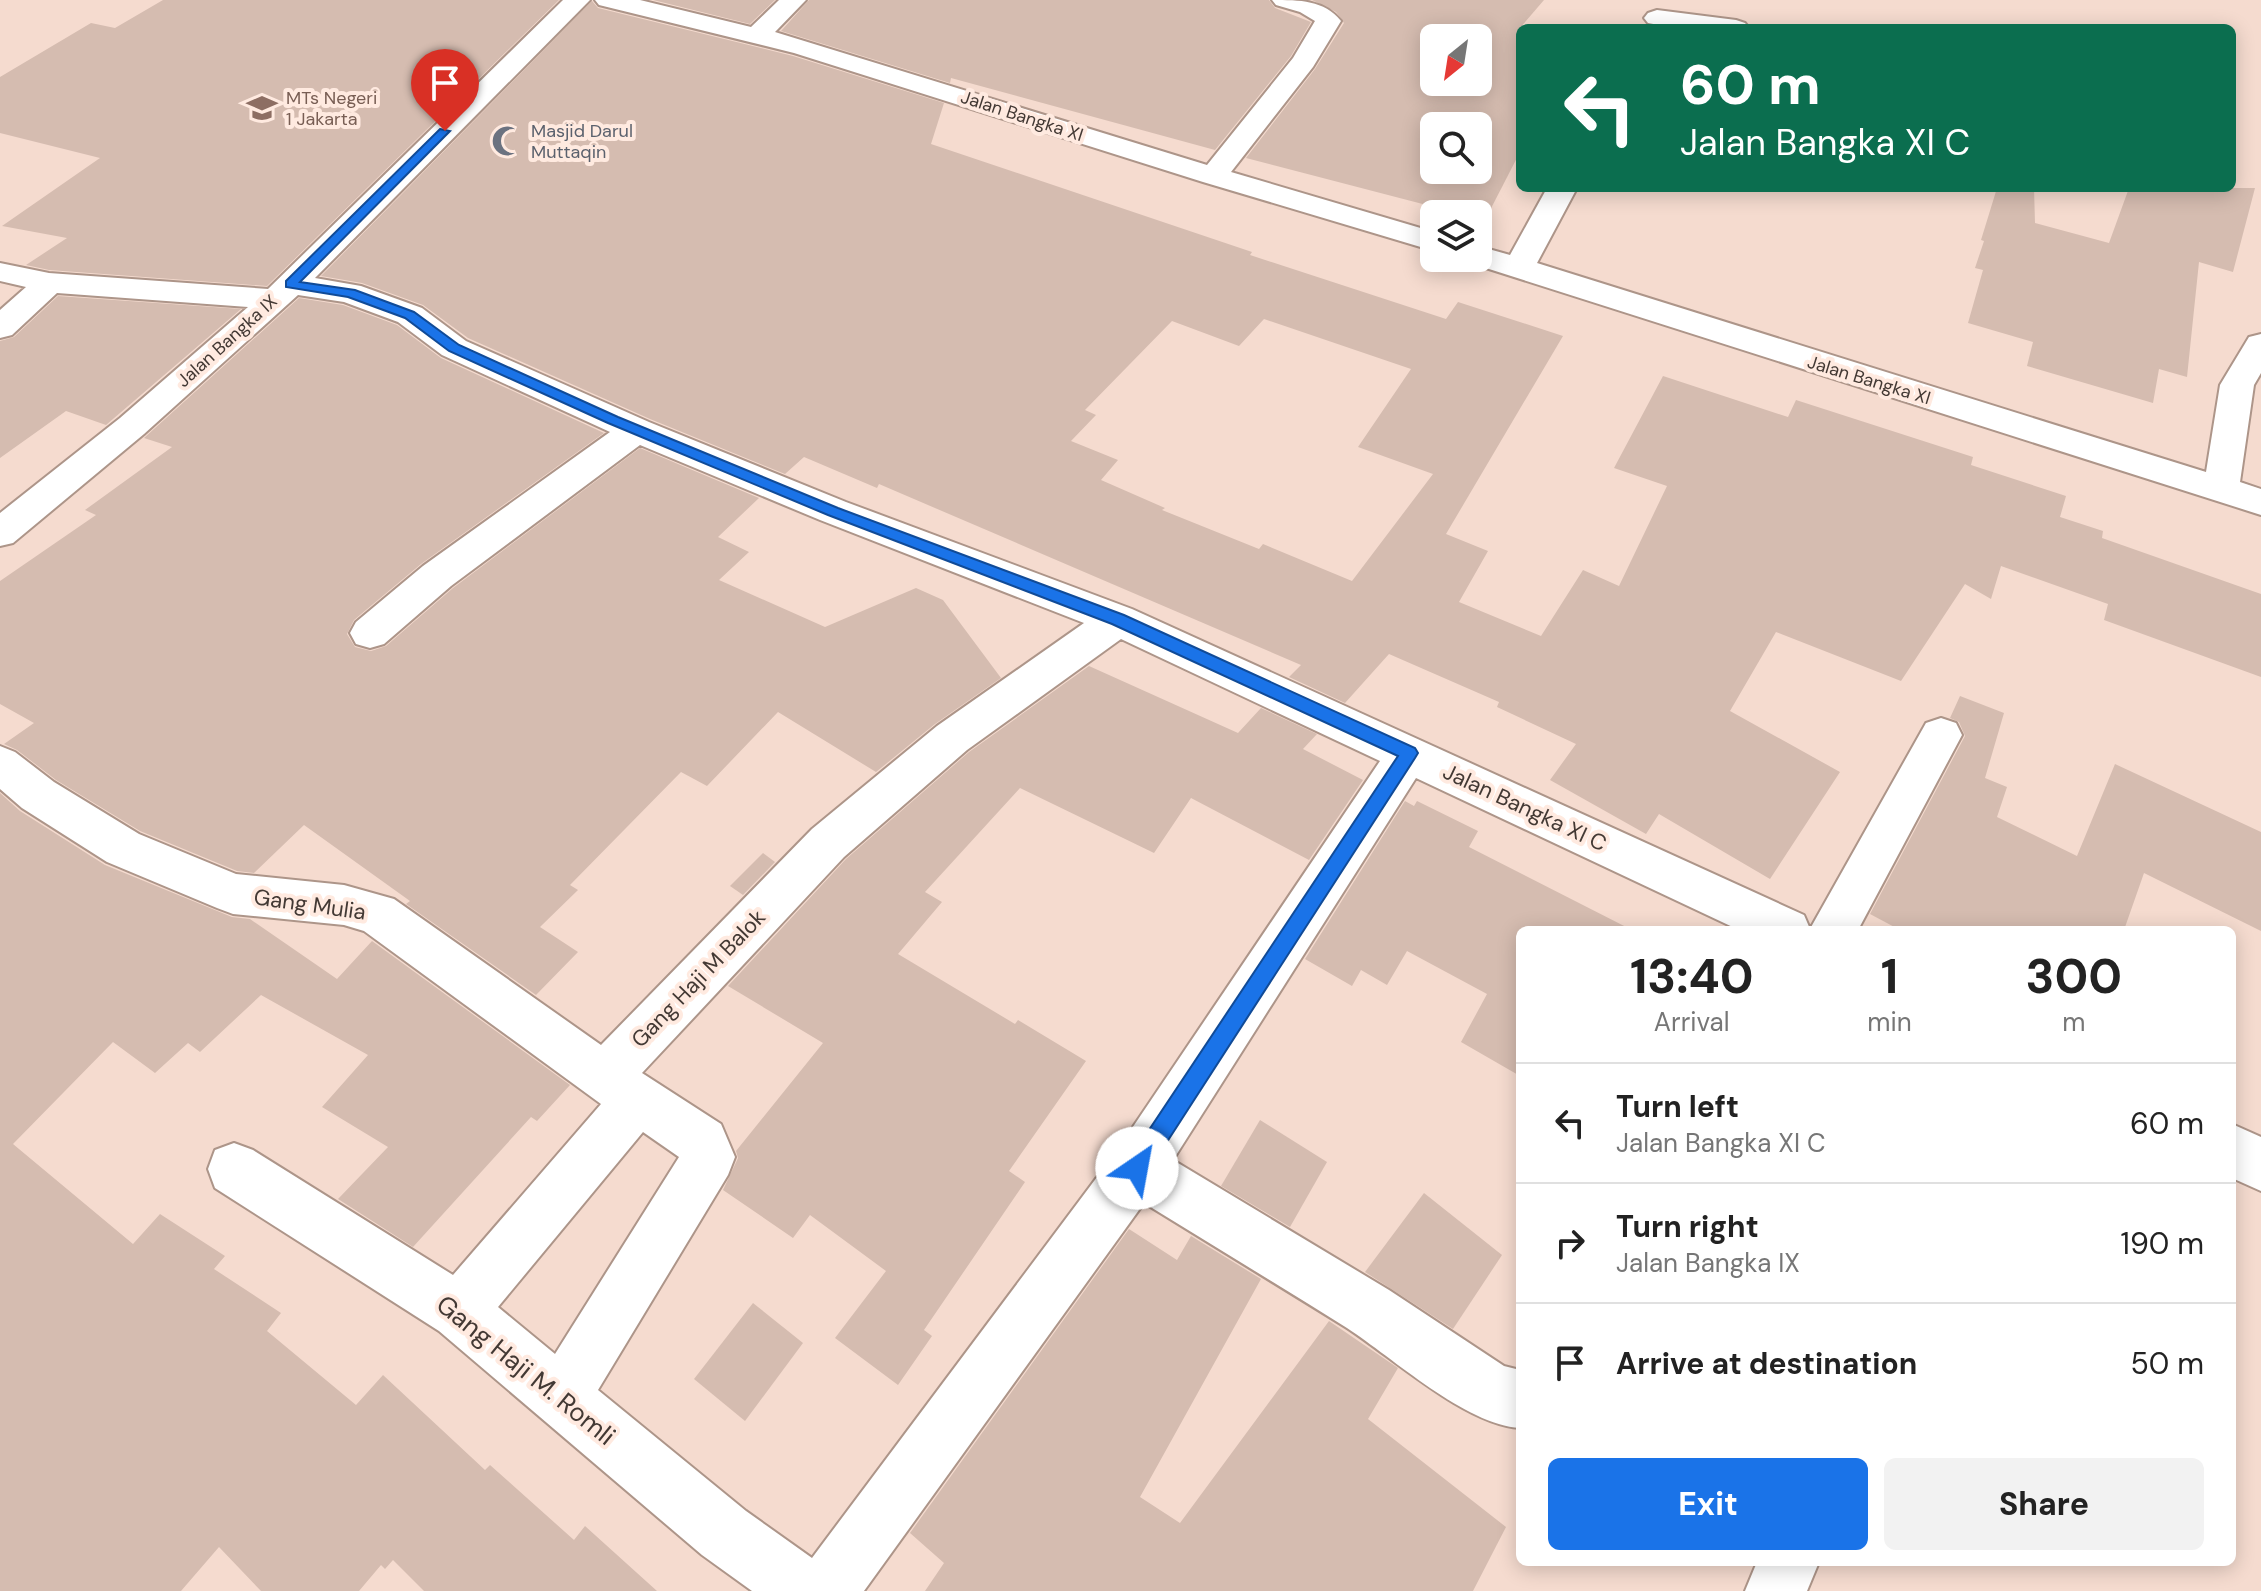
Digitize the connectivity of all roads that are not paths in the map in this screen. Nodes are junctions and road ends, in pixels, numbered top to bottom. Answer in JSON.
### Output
{"nodes":[{"id":1,"x":577,"y":0,"type":"edge"},
{"id":2,"x":608,"y":0,"type":"edge"},
{"id":3,"x":793,"y":0,"type":"edge"},
{"id":4,"x":1285,"y":0,"type":"edge"},
{"id":5,"x":1660,"y":15,"type":"edge"},
{"id":6,"x":1713,"y":24,"type":"edge"},
{"id":7,"x":756,"y":36,"type":"junction"},
{"id":8,"x":1213,"y":176,"type":"junction"},
{"id":9,"x":1560,"y":192,"type":"edge"},
{"id":10,"x":1420,"y":238,"type":"edge"},
{"id":11,"x":1492,"y":259,"type":"edge"},
{"id":12,"x":1519,"y":267,"type":"junction"},
{"id":13,"x":0,"y":272,"type":"edge"},
{"id":14,"x":49,"y":283,"type":"junction"},
{"id":15,"x":283,"y":291,"type":"junction"},
{"id":16,"x":0,"y":328,"type":"edge"},
{"id":17,"x":2261,"y":344,"type":"edge"},
{"id":18,"x":637,"y":430,"type":"junction"},
{"id":19,"x":2221,"y":490,"type":"junction"},
{"id":20,"x":2261,"y":502,"type":"edge"},
{"id":21,"x":6,"y":521,"type":"edge"},
{"id":22,"x":1118,"y":620,"type":"junction"},
{"id":23,"x":370,"y":633,"type":"dead end"},
{"id":24,"x":1941,"y":735,"type":"dead end"},
{"id":25,"x":1409,"y":753,"type":"junction"},
{"id":26,"x":0,"y":764,"type":"edge"},
{"id":27,"x":1778,"y":926,"type":"edge"},
{"id":28,"x":1835,"y":926,"type":"edge"},
{"id":29,"x":620,"y":1089,"type":"junction"},
{"id":30,"x":2236,"y":1152,"type":"edge"},
{"id":31,"x":2261,"y":1165,"type":"edge"},
{"id":32,"x":1137,"y":1168,"type":"junction"},
{"id":33,"x":234,"y":1169,"type":"dead end"},
{"id":34,"x":459,"y":1311,"type":"junction"},
{"id":35,"x":561,"y":1397,"type":"junction"},
{"id":36,"x":1516,"y":1399,"type":"edge"},
{"id":37,"x":1786,"y":1566,"type":"edge"},
{"id":38,"x":804,"y":1591,"type":"edge"},
{"id":39,"x":826,"y":1591,"type":"edge"},
{"id":40,"x":1776,"y":1591,"type":"edge"}],
"edges":[{"from":1,"to":15,"type":"street","name":"Jalan Bangka IX"},
{"from":2,"to":7,"type":"street","name":"Jalan Bangka XI"},
{"from":3,"to":7,"type":"street"},
{"from":4,"to":8,"type":"street"},
{"from":5,"to":6,"type":"street"},
{"from":7,"to":8,"type":"street","name":"Jalan Bangka XI"},
{"from":8,"to":10,"type":"street","name":"Jalan Bangka XI"},
{"from":9,"to":12,"type":"street"},
{"from":11,"to":12,"type":"street","name":"Jalan Bangka XI"},
{"from":12,"to":19,"type":"street","name":"Jalan Bangka XI"},
{"from":13,"to":14,"type":"street","name":"Jalan Bangka XI C"},
{"from":14,"to":15,"type":"street","name":"Jalan Bangka XI C"},
{"from":14,"to":16,"type":"street"},
{"from":15,"to":18,"type":"street","name":"Jalan Bangka XI C"},
{"from":15,"to":21,"type":"street","name":"Jalan Bangka IX"},
{"from":17,"to":19,"type":"street"},
{"from":18,"to":22,"type":"street","name":"Jalan Bangka XI C"},
{"from":18,"to":23,"type":"street"},
{"from":19,"to":20,"type":"street","name":"Jalan Bangka XI"},
{"from":22,"to":25,"type":"street","name":"Jalan Bangka XI C"},
{"from":22,"to":29,"type":"street","name":"Gang Haji M Balok"},
{"from":24,"to":28,"type":"street"},
{"from":25,"to":27,"type":"street","name":"Jalan Bangka XI C"},
{"from":25,"to":32,"type":"street"},
{"from":26,"to":29,"type":"street","name":"Gang Mulia"},
{"from":29,"to":34,"type":"street","name":"Gang Haji M Balok"},
{"from":29,"to":35,"type":"street"},
{"from":30,"to":31,"type":"street"},
{"from":32,"to":36,"type":"street"},
{"from":32,"to":39,"type":"street"},
{"from":33,"to":34,"type":"street","name":"Gang Haji M. Romli"},
{"from":34,"to":35,"type":"street","name":"Gang Haji M. Romli"},
{"from":35,"to":38,"type":"street","name":"Gang Haji M. Romli"},
{"from":37,"to":40,"type":"street"}]}
